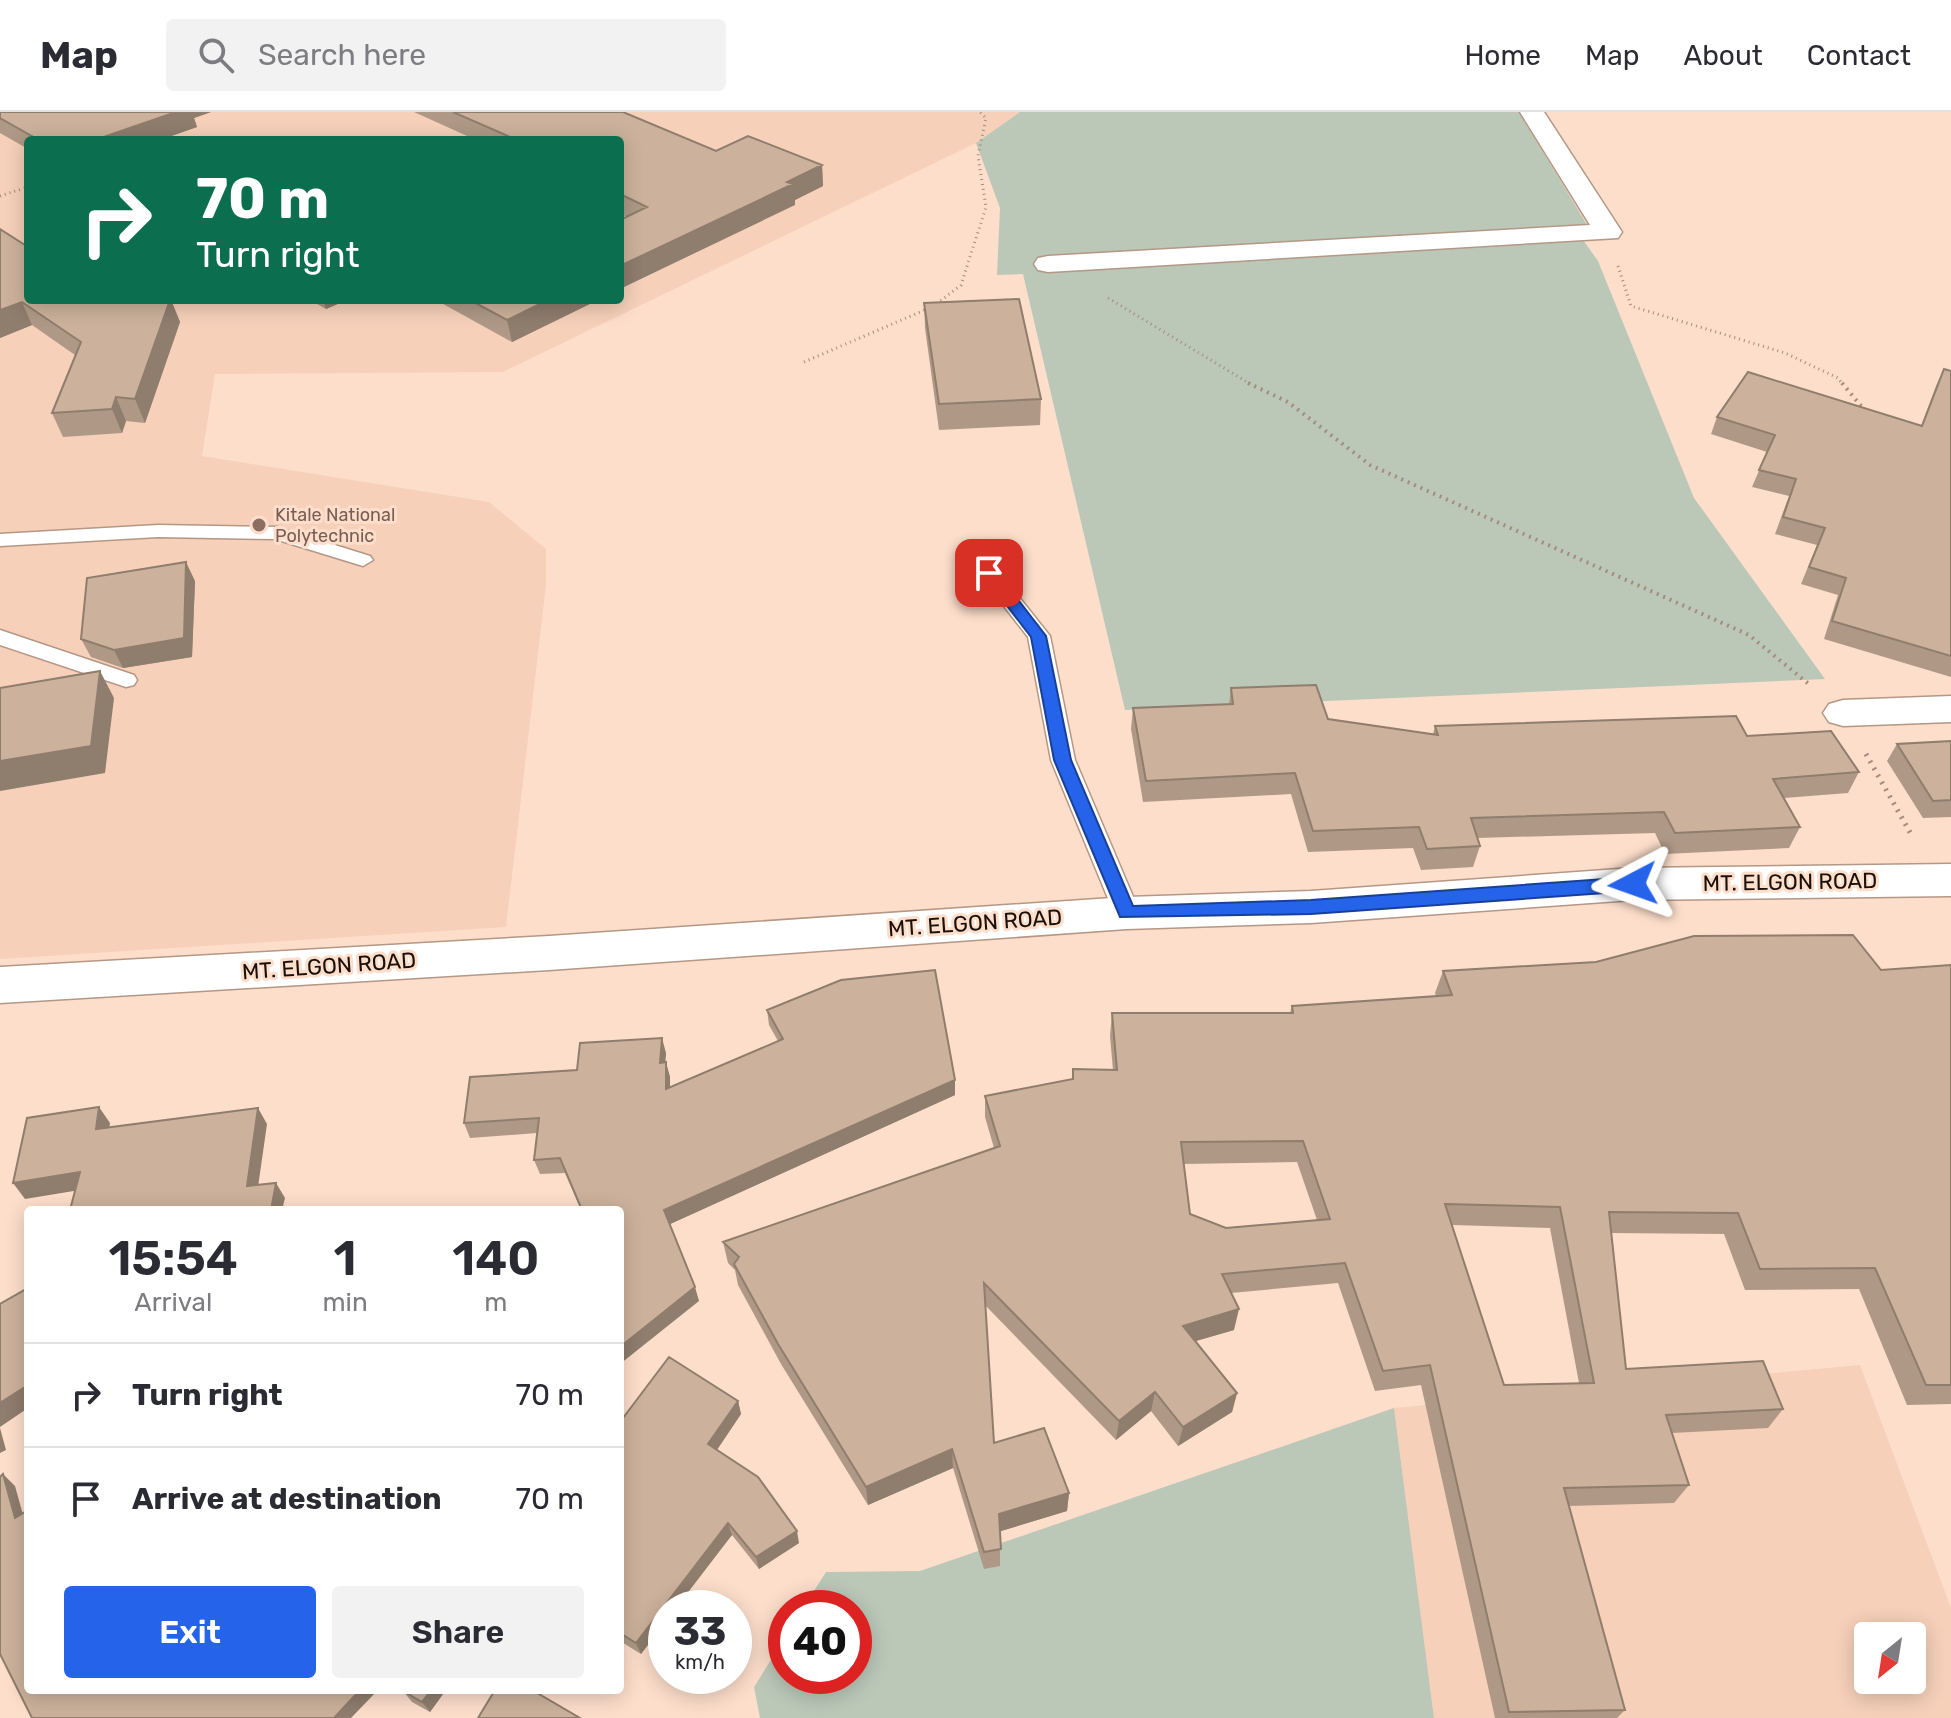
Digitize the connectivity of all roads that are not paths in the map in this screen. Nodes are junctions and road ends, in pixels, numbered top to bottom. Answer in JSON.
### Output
{"nodes":[{"id":1,"x":1562,"y":112,"type":"edge"},
{"id":2,"x":1532,"y":113,"type":"edge"},
{"id":3,"x":1048,"y":264,"type":"road end"},
{"id":4,"x":0,"y":540,"type":"edge"},
{"id":5,"x":363,"y":560,"type":"dead end"},
{"id":6,"x":989,"y":573,"type":"dead end"},
{"id":7,"x":0,"y":637,"type":"edge"},
{"id":8,"x":126,"y":680,"type":"dead end"},
{"id":9,"x":1951,"y":709,"type":"edge"},
{"id":10,"x":1843,"y":713,"type":"road end"},
{"id":11,"x":1951,"y":880,"type":"edge"},
{"id":12,"x":1127,"y":913,"type":"junction"},
{"id":13,"x":0,"y":985,"type":"edge"}],
"edges":[{"from":1,"to":2,"type":"street"},
{"from":2,"to":3,"type":"street"},
{"from":4,"to":5,"type":"lane"},
{"from":6,"to":12,"type":"lane"},
{"from":7,"to":8,"type":"lane"},
{"from":9,"to":10,"type":"street"},
{"from":11,"to":12,"type":"street","name":"MT. ELGON ROAD"},
{"from":12,"to":13,"type":"street","name":"MT. ELGON ROAD"}]}
